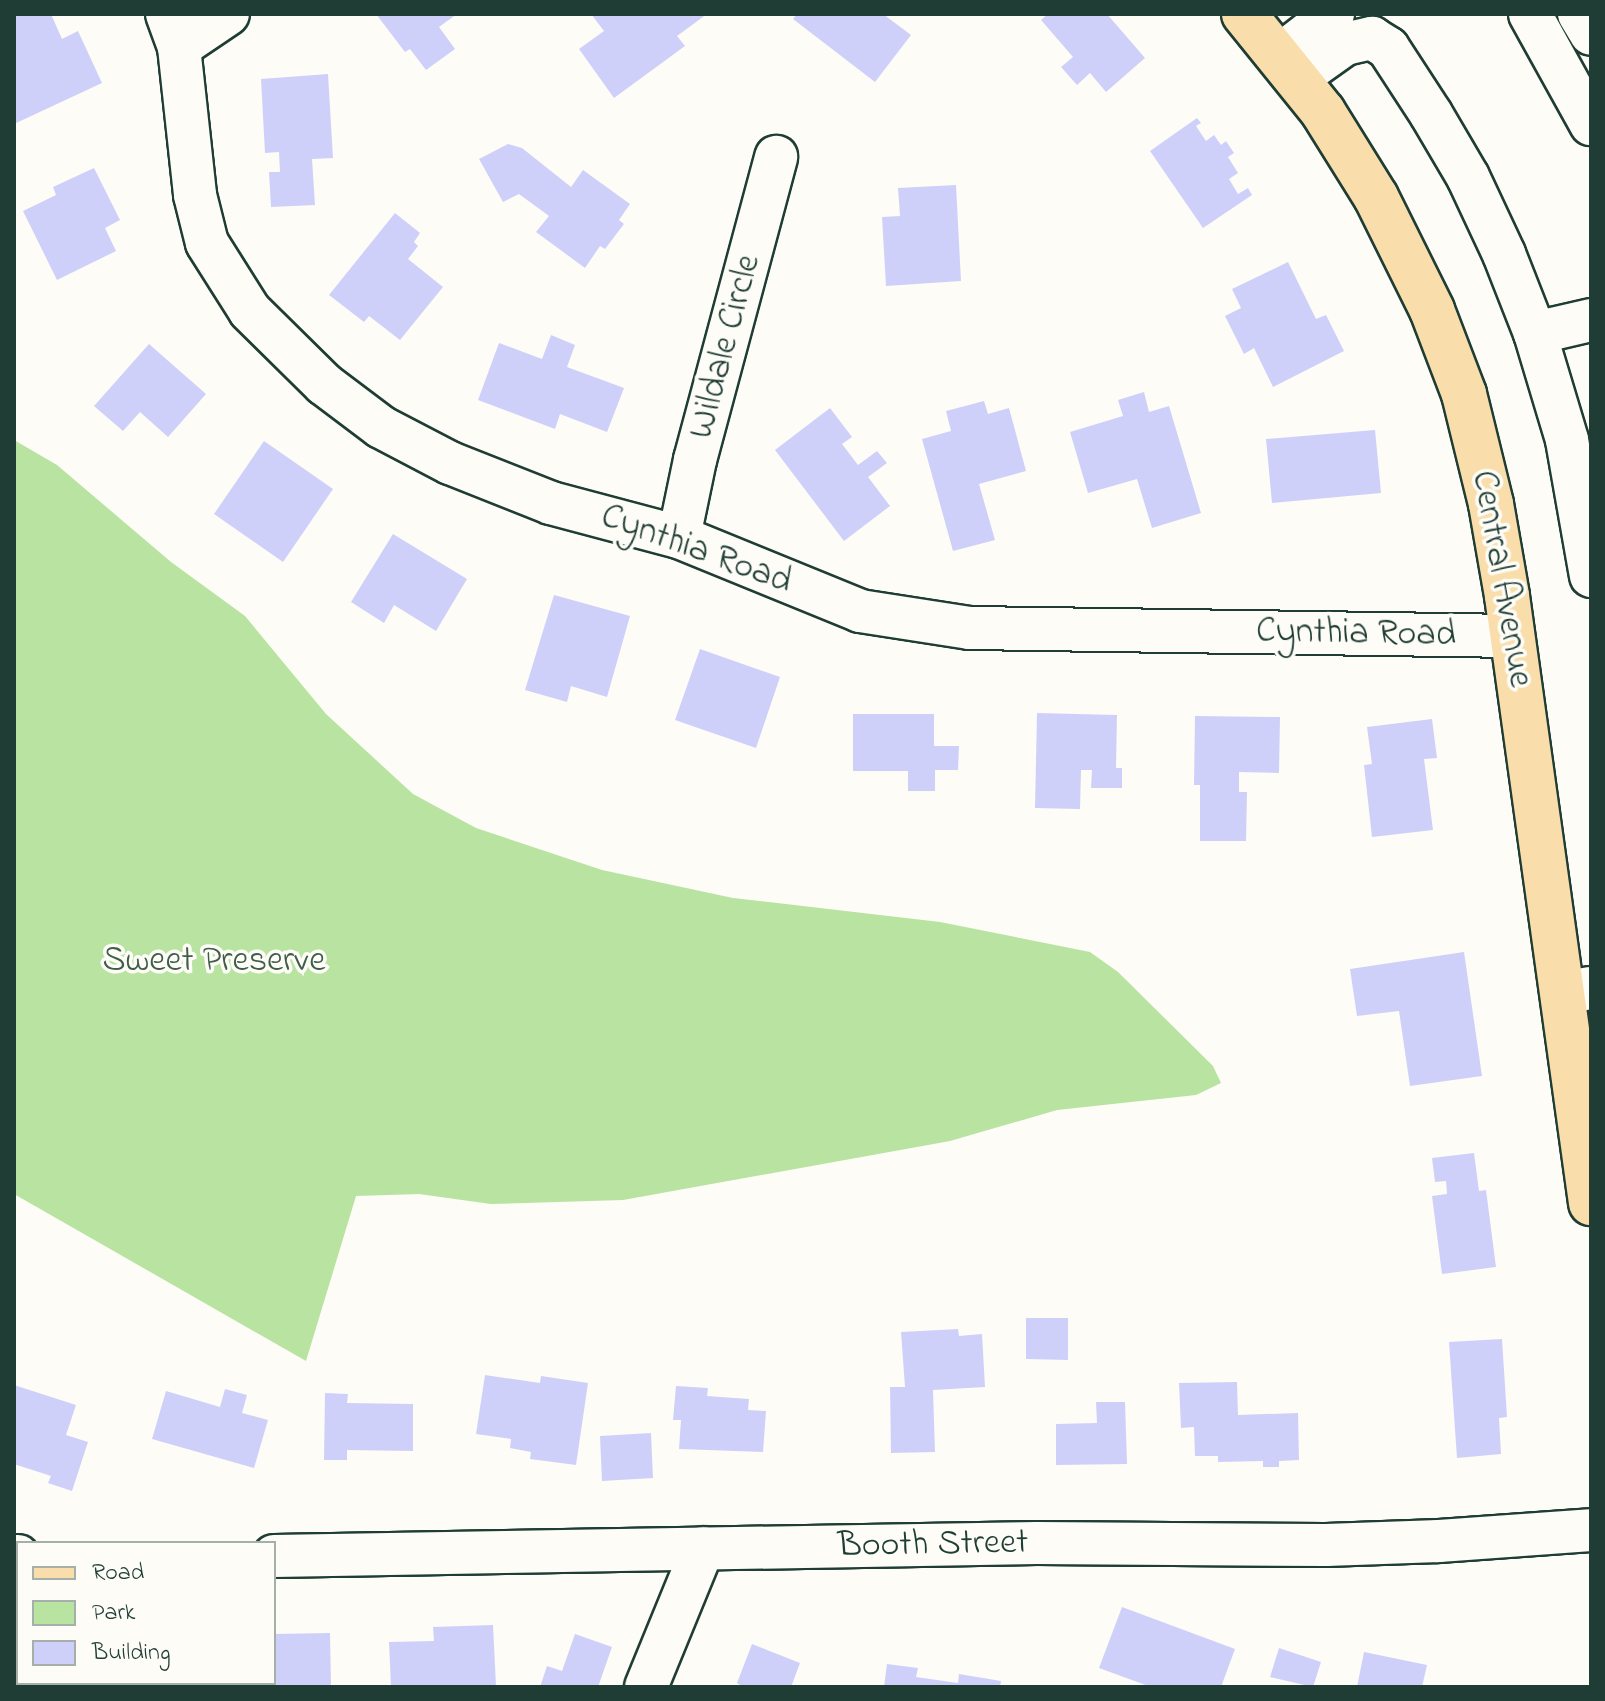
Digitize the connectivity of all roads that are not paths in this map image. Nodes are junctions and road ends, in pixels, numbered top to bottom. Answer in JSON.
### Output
{"nodes":[{"id":1,"x":228,"y":14,"type":"edge"},
{"id":2,"x":1244,"y":14,"type":"edge"},
{"id":3,"x":1333,"y":14,"type":"edge"},
{"id":4,"x":1530,"y":14,"type":"edge"},
{"id":5,"x":1579,"y":14,"type":"edge"},
{"id":6,"x":173,"y":31,"type":"edge"},
{"id":7,"x":1591,"y":34,"type":"edge"},
{"id":8,"x":1289,"y":66,"type":"junction"},
{"id":9,"x":1591,"y":124,"type":"edge"},
{"id":10,"x":776,"y":157,"type":"dead end"},
{"id":11,"x":1591,"y":320,"type":"edge"},
{"id":12,"x":1535,"y":333,"type":"junction"},
{"id":13,"x":679,"y":537,"type":"junction"},
{"id":14,"x":1591,"y":576,"type":"edge"},
{"id":15,"x":1513,"y":636,"type":"junction"},
{"id":16,"x":1576,"y":991,"type":"edge"},
{"id":17,"x":1591,"y":1203,"type":"edge"},
{"id":18,"x":1591,"y":1530,"type":"edge"},
{"id":19,"x":703,"y":1548,"type":"junction"},
{"id":20,"x":276,"y":1556,"type":"edge"},
{"id":21,"x":646,"y":1687,"type":"edge"}],
"edges":[{"from":1,"to":6,"type":"street"},
{"from":2,"to":8,"type":"main road","name":"Central Avenue"},
{"from":3,"to":8,"type":"street"},
{"from":4,"to":9,"type":"street"},
{"from":5,"to":7,"type":"street"},
{"from":6,"to":13,"type":"street","name":"Cynthia Road"},
{"from":8,"to":12,"type":"street"},
{"from":8,"to":15,"type":"main road","name":"Central Avenue"},
{"from":10,"to":13,"type":"street","name":"Wildale Circle"},
{"from":11,"to":12,"type":"street"},
{"from":12,"to":14,"type":"street"},
{"from":13,"to":15,"type":"street","name":"Cynthia Road"},
{"from":15,"to":16,"type":"main road","name":"Central Avenue"},
{"from":16,"to":17,"type":"main road","name":"Central Avenue"},
{"from":18,"to":19,"type":"street","name":"Booth Street"},
{"from":19,"to":20,"type":"street","name":"Booth Street"},
{"from":19,"to":21,"type":"street"}]}
